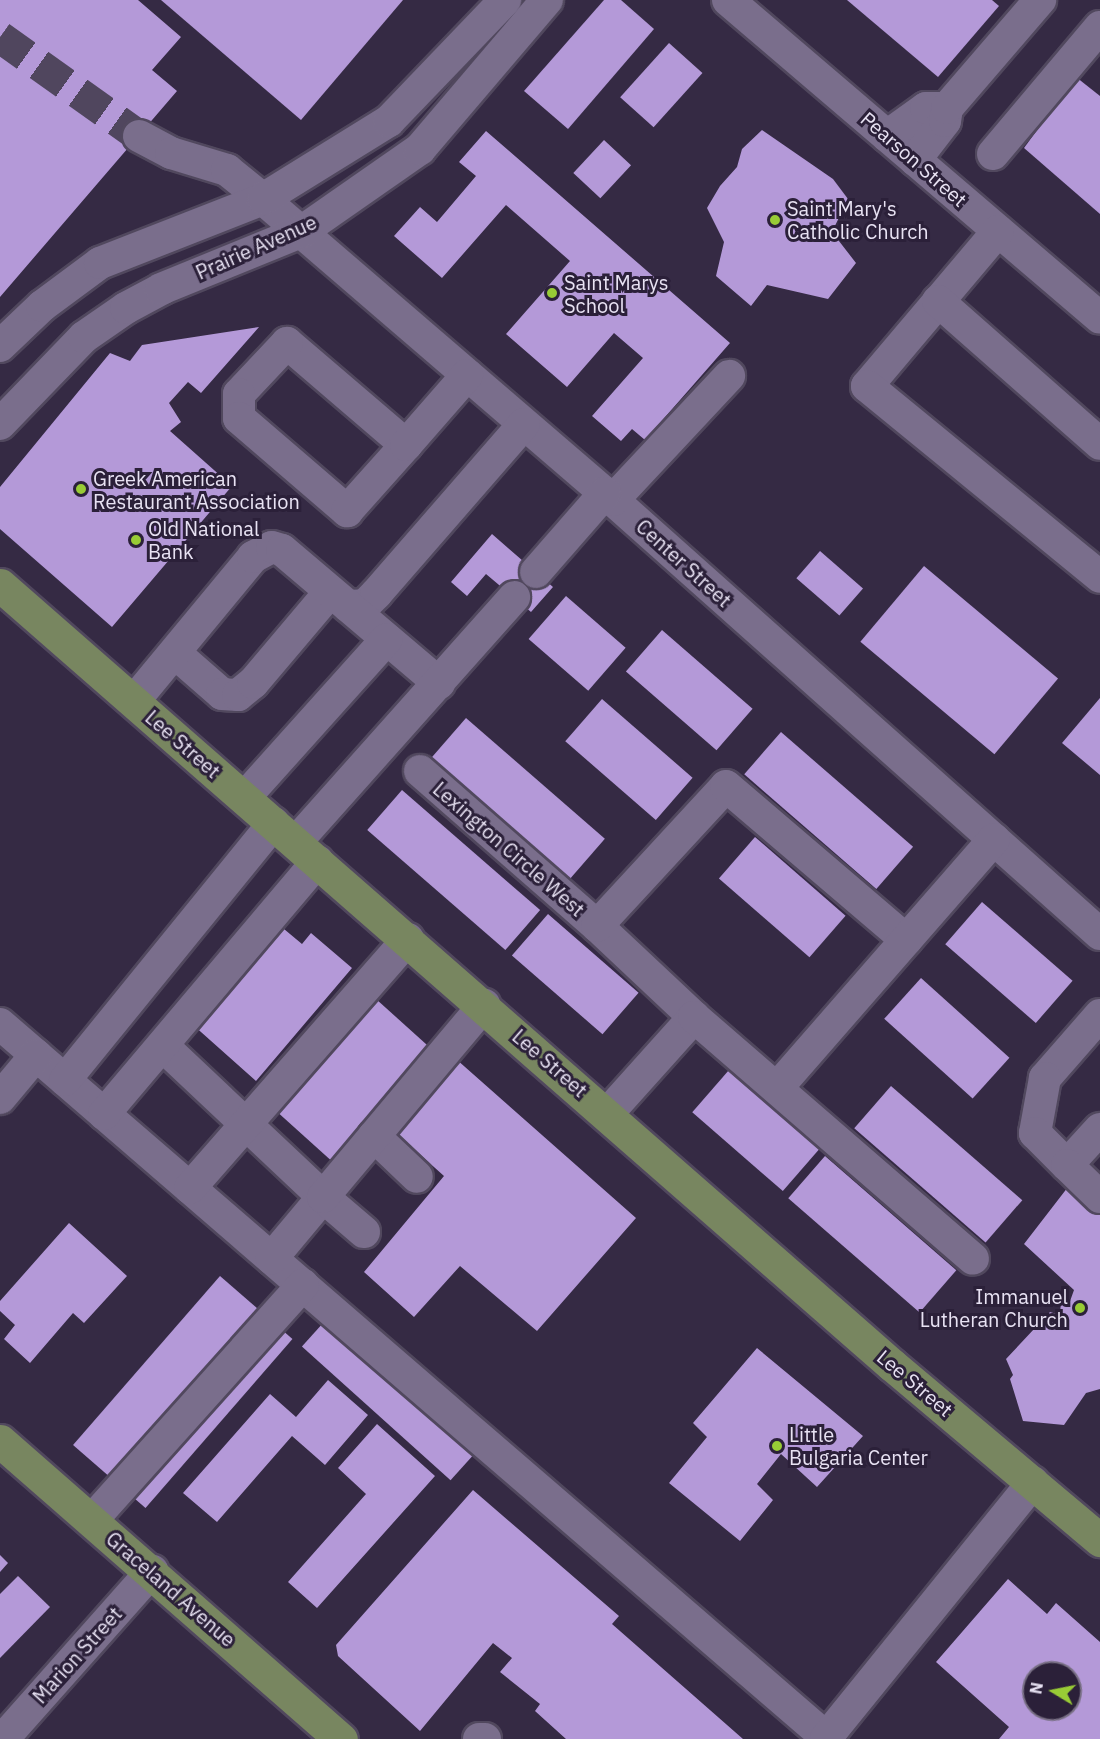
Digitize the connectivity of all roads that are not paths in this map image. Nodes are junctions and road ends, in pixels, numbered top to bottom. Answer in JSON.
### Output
{"nodes":[{"id":1,"x":505,"y":0,"type":"edge"},
{"id":2,"x":547,"y":0,"type":"edge"},
{"id":3,"x":728,"y":0,"type":"edge"},
{"id":4,"x":1028,"y":4,"type":"edge"},
{"id":5,"x":1098,"y":34,"type":"edge"},
{"id":6,"x":947,"y":108,"type":"junction"},
{"id":7,"x":139,"y":136,"type":"tunnel mouth"},
{"id":8,"x":886,"y":136,"type":"junction"},
{"id":9,"x":993,"y":154,"type":"dead end"},
{"id":10,"x":915,"y":160,"type":"junction"},
{"id":11,"x":263,"y":199,"type":"junction"},
{"id":12,"x":998,"y":231,"type":"junction"},
{"id":13,"x":301,"y":232,"type":"junction"},
{"id":14,"x":938,"y":301,"type":"junction"},
{"id":15,"x":1100,"y":318,"type":"edge"},
{"id":16,"x":0,"y":346,"type":"edge"},
{"id":17,"x":467,"y":375,"type":"junction"},
{"id":18,"x":729,"y":376,"type":"dead end"},
{"id":19,"x":0,"y":423,"type":"edge"},
{"id":20,"x":524,"y":424,"type":"junction"},
{"id":21,"x":1100,"y":444,"type":"edge"},
{"id":22,"x":406,"y":445,"type":"junction"},
{"id":23,"x":609,"y":496,"type":"junction"},
{"id":24,"x":536,"y":572,"type":"dead end"},
{"id":25,"x":1100,"y":577,"type":"edge"},
{"id":26,"x":0,"y":585,"type":"edge"},
{"id":27,"x":514,"y":597,"type":"dead end"},
{"id":28,"x":339,"y":599,"type":"junction"},
{"id":29,"x":387,"y":639,"type":"junction"},
{"id":30,"x":175,"y":653,"type":"junction"},
{"id":31,"x":438,"y":684,"type":"junction"},
{"id":32,"x":134,"y":701,"type":"junction"},
{"id":33,"x":420,"y":771,"type":"dead end"},
{"id":34,"x":244,"y":797,"type":"junction"},
{"id":35,"x":994,"y":839,"type":"junction"},
{"id":36,"x":296,"y":842,"type":"junction"},
{"id":37,"x":597,"y":926,"type":"junction"},
{"id":38,"x":1100,"y":934,"type":"edge"},
{"id":39,"x":408,"y":939,"type":"junction"},
{"id":40,"x":906,"y":940,"type":"junction"},
{"id":41,"x":484,"y":1005,"type":"junction"},
{"id":42,"x":1100,"y":1015,"type":"edge"},
{"id":43,"x":694,"y":1017,"type":"junction"},
{"id":44,"x":0,"y":1024,"type":"edge"},
{"id":45,"x":164,"y":1047,"type":"junction"},
{"id":46,"x":36,"y":1055,"type":"junction"},
{"id":47,"x":65,"y":1080,"type":"junction"},
{"id":48,"x":777,"y":1088,"type":"junction"},
{"id":49,"x":0,"y":1098,"type":"edge"},
{"id":50,"x":608,"y":1113,"type":"junction"},
{"id":51,"x":104,"y":1114,"type":"junction"},
{"id":52,"x":244,"y":1122,"type":"junction"},
{"id":53,"x":1100,"y":1129,"type":"edge"},
{"id":54,"x":374,"y":1136,"type":"junction"},
{"id":55,"x":1067,"y":1165,"type":"junction"},
{"id":56,"x":417,"y":1177,"type":"dead end"},
{"id":57,"x":190,"y":1188,"type":"junction"},
{"id":58,"x":323,"y":1197,"type":"junction"},
{"id":59,"x":1100,"y":1197,"type":"edge"},
{"id":60,"x":364,"y":1232,"type":"dead end"},
{"id":61,"x":272,"y":1258,"type":"junction"},
{"id":62,"x":973,"y":1259,"type":"dead end"},
{"id":63,"x":303,"y":1285,"type":"junction"},
{"id":64,"x":0,"y":1441,"type":"edge"},
{"id":65,"x":1033,"y":1482,"type":"junction"},
{"id":66,"x":92,"y":1520,"type":"junction"},
{"id":67,"x":1100,"y":1540,"type":"edge"},
{"id":68,"x":152,"y":1571,"type":"junction"},
{"id":69,"x":827,"y":1738,"type":"edge"},
{"id":70,"x":3,"y":1739,"type":"edge"},
{"id":71,"x":341,"y":1739,"type":"edge"},
{"id":72,"x":479,"y":1739,"type":"edge"},
{"id":73,"x":485,"y":1739,"type":"edge"}],
"edges":[{"from":1,"to":11,"type":"street"},
{"from":2,"to":13,"type":"street","name":"Prairie Avenue"},
{"from":3,"to":8,"type":"street","name":"Pearson Street"},
{"from":4,"to":6,"type":"street"},
{"from":5,"to":9,"type":"street"},
{"from":6,"to":8,"type":"street"},
{"from":6,"to":10,"type":"street"},
{"from":7,"to":11,"type":"street","name":"Center Street"},
{"from":8,"to":10,"type":"street","name":"Pearson Street"},
{"from":10,"to":12,"type":"street","name":"Pearson Street"},
{"from":11,"to":13,"type":"street","name":"Center Street"},
{"from":11,"to":16,"type":"street"},
{"from":12,"to":14,"type":"street"},
{"from":12,"to":15,"type":"street","name":"Pearson Street"},
{"from":13,"to":17,"type":"street","name":"Center Street"},
{"from":13,"to":19,"type":"street","name":"Prairie Avenue"},
{"from":14,"to":21,"type":"street"},
{"from":14,"to":25,"type":"street"},
{"from":17,"to":20,"type":"street","name":"Center Street"},
{"from":17,"to":22,"type":"street"},
{"from":18,"to":23,"type":"street"},
{"from":20,"to":23,"type":"street","name":"Center Street"},
{"from":20,"to":28,"type":"street"},
{"from":22,"to":22,"type":"street"},
{"from":23,"to":24,"type":"street"},
{"from":23,"to":35,"type":"street","name":"Center Street"},
{"from":26,"to":32,"type":"main road","name":"Lee Street"},
{"from":27,"to":31,"type":"street"},
{"from":28,"to":29,"type":"street"},
{"from":28,"to":30,"type":"street"},
{"from":28,"to":30,"type":"street"},
{"from":29,"to":31,"type":"street"},
{"from":29,"to":34,"type":"street"},
{"from":30,"to":32,"type":"street"},
{"from":31,"to":36,"type":"street"},
{"from":32,"to":34,"type":"main road","name":"Lee Street"},
{"from":33,"to":37,"type":"street","name":"Lexington Circle West"},
{"from":34,"to":36,"type":"main road","name":"Lee Street"},
{"from":35,"to":38,"type":"street","name":"Center Street"},
{"from":35,"to":40,"type":"street"},
{"from":36,"to":39,"type":"main road","name":"Lee Street"},
{"from":36,"to":45,"type":"street"},
{"from":36,"to":47,"type":"street"},
{"from":37,"to":40,"type":"street"},
{"from":37,"to":43,"type":"street","name":"Lexington Circle West"},
{"from":39,"to":41,"type":"main road","name":"Lee Street"},
{"from":39,"to":52,"type":"street"},
{"from":40,"to":48,"type":"street"},
{"from":41,"to":50,"type":"main road","name":"Lee Street"},
{"from":41,"to":54,"type":"street"},
{"from":42,"to":55,"type":"street"},
{"from":43,"to":48,"type":"street","name":"Lexington Circle West"},
{"from":43,"to":50,"type":"street"},
{"from":44,"to":46,"type":"street"},
{"from":45,"to":51,"type":"street"},
{"from":45,"to":52,"type":"street"},
{"from":46,"to":47,"type":"street"},
{"from":46,"to":49,"type":"street"},
{"from":47,"to":51,"type":"street"},
{"from":48,"to":62,"type":"street","name":"Lexington Circle West"},
{"from":50,"to":65,"type":"main road","name":"Lee Street"},
{"from":51,"to":57,"type":"street"},
{"from":52,"to":57,"type":"street"},
{"from":52,"to":58,"type":"street"},
{"from":53,"to":55,"type":"street"},
{"from":54,"to":56,"type":"street"},
{"from":54,"to":58,"type":"street"},
{"from":55,"to":59,"type":"street"},
{"from":57,"to":61,"type":"street"},
{"from":58,"to":60,"type":"street"},
{"from":58,"to":61,"type":"street"},
{"from":61,"to":63,"type":"street"},
{"from":63,"to":66,"type":"street"},
{"from":63,"to":69,"type":"street"},
{"from":64,"to":66,"type":"main road","name":"Graceland Avenue"},
{"from":65,"to":67,"type":"main road","name":"Lee Street"},
{"from":65,"to":69,"type":"street"},
{"from":66,"to":68,"type":"main road","name":"Graceland Avenue"},
{"from":68,"to":70,"type":"street","name":"Marion Street"},
{"from":68,"to":71,"type":"main road","name":"Graceland Avenue"},
{"from":72,"to":73,"type":"street"}]}
